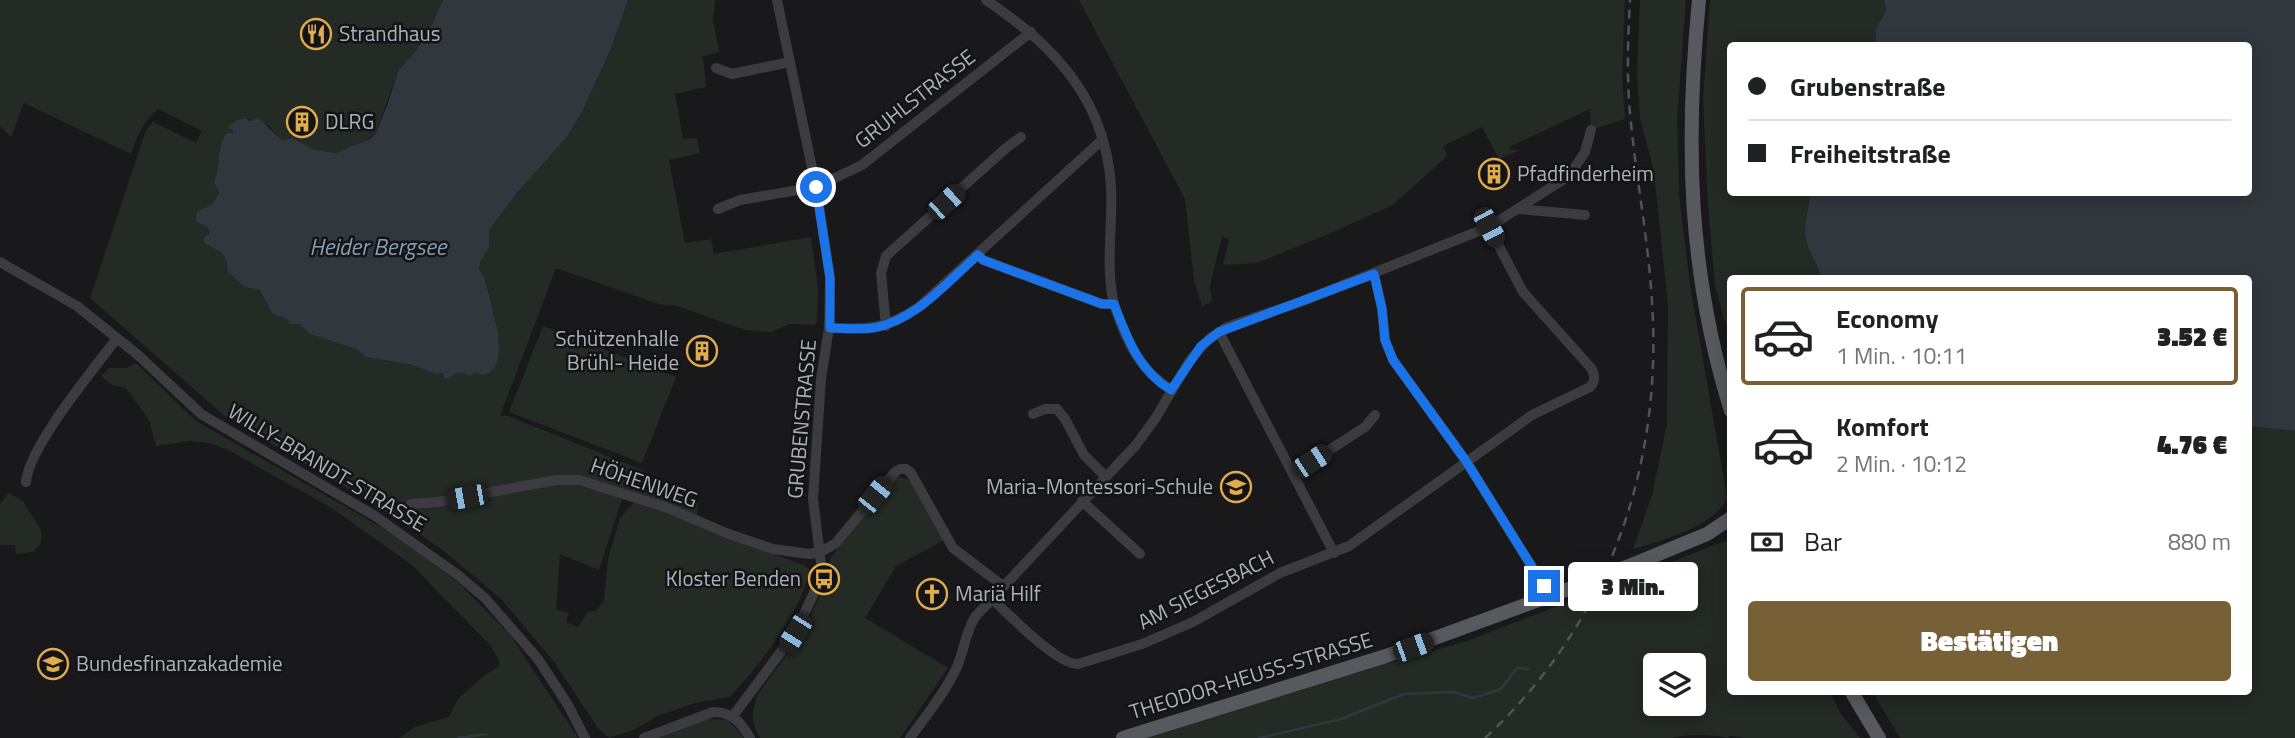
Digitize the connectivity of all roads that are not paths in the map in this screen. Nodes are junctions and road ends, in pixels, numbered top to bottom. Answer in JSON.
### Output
{"nodes":[{"id":1,"x":778,"y":0,"type":"edge"},
{"id":2,"x":986,"y":0,"type":"edge"},
{"id":3,"x":1699,"y":0,"type":"edge"},
{"id":4,"x":1031,"y":32,"type":"junction"},
{"id":5,"x":790,"y":62,"type":"junction"},
{"id":6,"x":716,"y":68,"type":"dead end"},
{"id":7,"x":1591,"y":130,"type":"dead end"},
{"id":8,"x":1021,"y":137,"type":"dead end"},
{"id":9,"x":1102,"y":140,"type":"junction"},
{"id":10,"x":816,"y":187,"type":"junction"},
{"id":11,"x":718,"y":209,"type":"dead end"},
{"id":12,"x":1520,"y":209,"type":"junction"},
{"id":13,"x":1585,"y":215,"type":"dead end"},
{"id":14,"x":1489,"y":227,"type":"junction"},
{"id":15,"x":978,"y":255,"type":"junction"},
{"id":16,"x":0,"y":262,"type":"edge"},
{"id":17,"x":1374,"y":274,"type":"junction"},
{"id":18,"x":1114,"y":304,"type":"junction"},
{"id":19,"x":886,"y":326,"type":"junction"},
{"id":20,"x":830,"y":328,"type":"junction"},
{"id":21,"x":1219,"y":332,"type":"junction"},
{"id":22,"x":117,"y":338,"type":"junction"},
{"id":23,"x":1171,"y":390,"type":"junction"},
{"id":24,"x":1727,"y":398,"type":"edge"},
{"id":25,"x":1033,"y":414,"type":"dead end"},
{"id":26,"x":1375,"y":415,"type":"dead end"},
{"id":27,"x":1466,"y":461,"type":"junction"},
{"id":28,"x":1294,"y":473,"type":"junction"},
{"id":29,"x":1105,"y":476,"type":"junction"},
{"id":30,"x":26,"y":482,"type":"dead end"},
{"id":31,"x":1082,"y":501,"type":"junction"},
{"id":32,"x":411,"y":504,"type":"dead end"},
{"id":33,"x":1727,"y":529,"type":"edge"},
{"id":34,"x":820,"y":552,"type":"junction"},
{"id":35,"x":1334,"y":553,"type":"junction"},
{"id":36,"x":1140,"y":554,"type":"dead end"},
{"id":37,"x":1003,"y":586,"type":"junction"},
{"id":38,"x":1550,"y":596,"type":"junction"},
{"id":39,"x":992,"y":599,"type":"junction"},
{"id":40,"x":1853,"y":695,"type":"edge"},
{"id":41,"x":733,"y":716,"type":"junction"},
{"id":42,"x":586,"y":738,"type":"edge"},
{"id":43,"x":644,"y":738,"type":"edge"},
{"id":44,"x":750,"y":738,"type":"edge"},
{"id":45,"x":910,"y":738,"type":"edge"},
{"id":46,"x":1122,"y":738,"type":"edge"},
{"id":47,"x":1880,"y":738,"type":"edge"}],
"edges":[{"from":1,"to":5,"type":"street","name":"GRUBENSTRASSE"},
{"from":2,"to":4,"type":"street"},
{"from":3,"to":24,"type":"main road"},
{"from":4,"to":9,"type":"street"},
{"from":4,"to":10,"type":"street","name":"GRUHLSTRASSE"},
{"from":5,"to":6,"type":"street"},
{"from":5,"to":10,"type":"street","name":"GRUBENSTRASSE"},
{"from":7,"to":12,"type":"street"},
{"from":8,"to":19,"type":"street"},
{"from":9,"to":15,"type":"street"},
{"from":9,"to":18,"type":"street"},
{"from":10,"to":11,"type":"street","name":"GRUHLSTRASSE"},
{"from":10,"to":20,"type":"street","name":"GRUBENSTRASSE"},
{"from":12,"to":13,"type":"street"},
{"from":12,"to":14,"type":"street"},
{"from":14,"to":17,"type":"street"},
{"from":14,"to":27,"type":"street","name":"AM SIEGESBACH"},
{"from":15,"to":18,"type":"street"},
{"from":15,"to":19,"type":"street"},
{"from":16,"to":22,"type":"street","name":"WILLY-BRANDT-STRASSE"},
{"from":17,"to":21,"type":"street"},
{"from":17,"to":27,"type":"street"},
{"from":18,"to":23,"type":"street"},
{"from":19,"to":20,"type":"street"},
{"from":20,"to":34,"type":"street","name":"GRUBENSTRASSE"},
{"from":21,"to":23,"type":"street"},
{"from":21,"to":28,"type":"street"},
{"from":22,"to":30,"type":"street"},
{"from":22,"to":42,"type":"street","name":"WILLY-BRANDT-STRASSE"},
{"from":23,"to":29,"type":"street"},
{"from":25,"to":29,"type":"street"},
{"from":26,"to":28,"type":"street"},
{"from":27,"to":35,"type":"street","name":"AM SIEGESBACH"},
{"from":27,"to":38,"type":"street"},
{"from":28,"to":35,"type":"street"},
{"from":29,"to":31,"type":"street"},
{"from":31,"to":36,"type":"street"},
{"from":31,"to":37,"type":"street"},
{"from":32,"to":34,"type":"street","name":"HÖHENWEG"},
{"from":33,"to":38,"type":"main road","name":"THEODOR-HEUSS-STRASSE","bridge":true},
{"from":34,"to":37,"type":"street"},
{"from":34,"to":41,"type":"street"},
{"from":35,"to":39,"type":"street","name":"AM SIEGESBACH"},
{"from":37,"to":39,"type":"street"},
{"from":38,"to":46,"type":"main road","name":"THEODOR-HEUSS-STRASSE"},
{"from":39,"to":45,"type":"street"},
{"from":40,"to":47,"type":"main road"},
{"from":41,"to":43,"type":"street"},
{"from":41,"to":44,"type":"street"}]}
